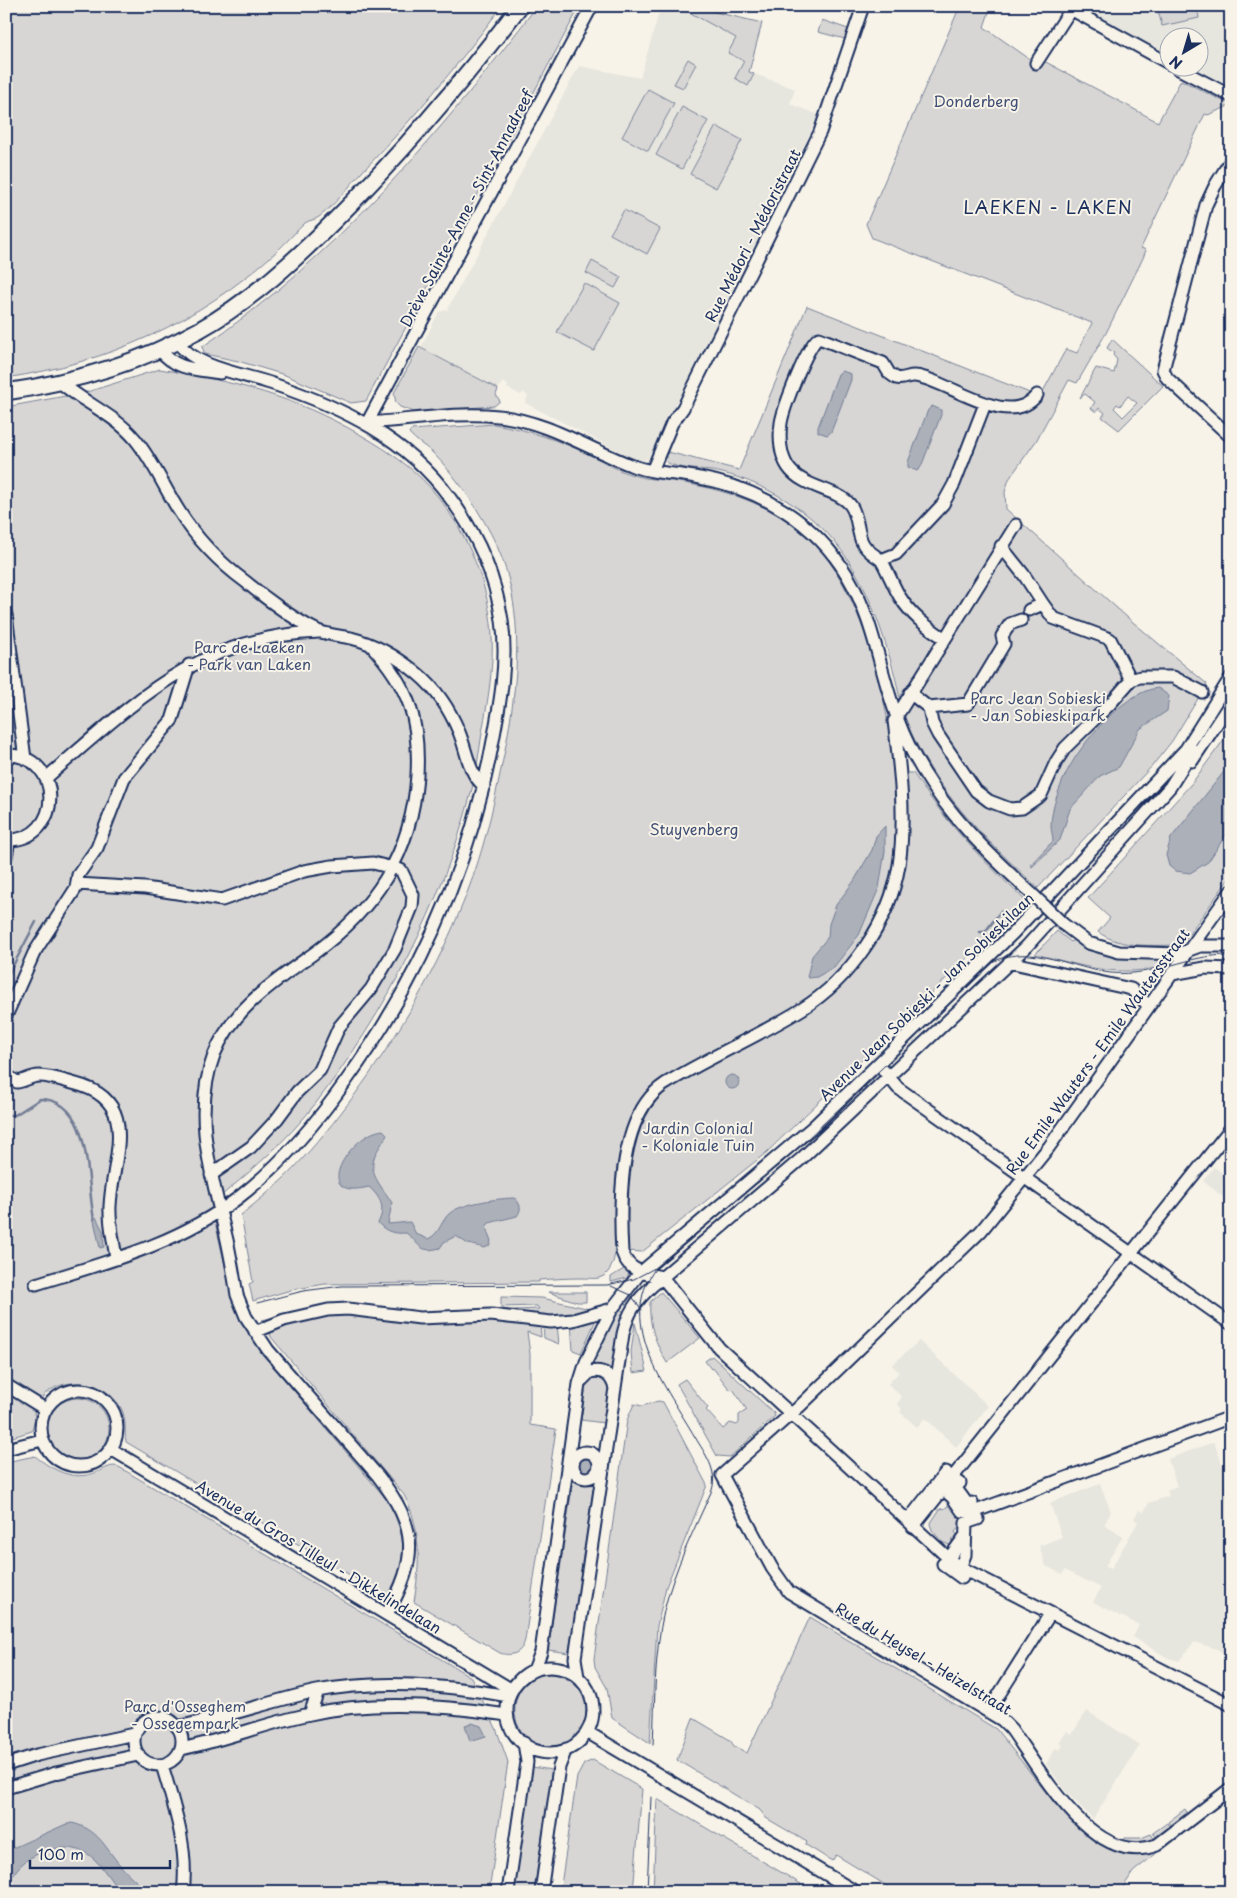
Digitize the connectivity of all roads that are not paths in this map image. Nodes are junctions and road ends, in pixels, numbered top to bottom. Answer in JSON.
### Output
{"nodes":[{"id":1,"x":520,"y":6,"type":"edge"},
{"id":2,"x":592,"y":6,"type":"edge"},
{"id":3,"x":863,"y":6,"type":"edge"},
{"id":4,"x":1070,"y":7,"type":"edge"},
{"id":5,"x":1160,"y":58,"type":"edge"},
{"id":6,"x":1036,"y":63,"type":"dead end"},
{"id":7,"x":1196,"y":78,"type":"edge"},
{"id":8,"x":1231,"y":96,"type":"edge"},
{"id":9,"x":1231,"y":160,"type":"edge"},
{"id":10,"x":176,"y":342,"type":"junction"},
{"id":11,"x":160,"y":350,"type":"junction"},
{"id":12,"x":244,"y":376,"type":"junction"},
{"id":13,"x":60,"y":382,"type":"junction"},
{"id":14,"x":6,"y":392,"type":"edge"},
{"id":15,"x":1037,"y":395,"type":"dead end"},
{"id":16,"x":985,"y":404,"type":"junction"},
{"id":17,"x":367,"y":423,"type":"junction"},
{"id":18,"x":1231,"y":437,"type":"edge"},
{"id":19,"x":652,"y":470,"type":"junction"},
{"id":20,"x":1016,"y":524,"type":"dead end"},
{"id":21,"x":1001,"y":546,"type":"junction"},
{"id":22,"x":881,"y":560,"type":"junction"},
{"id":23,"x":1043,"y":604,"type":"junction"},
{"id":24,"x":1029,"y":610,"type":"dead end"},
{"id":25,"x":6,"y":615,"type":"edge"},
{"id":26,"x":1021,"y":620,"type":"dead end"},
{"id":27,"x":319,"y":632,"type":"junction"},
{"id":28,"x":944,"y":638,"type":"junction"},
{"id":29,"x":371,"y":645,"type":"junction"},
{"id":30,"x":189,"y":665,"type":"junction"},
{"id":31,"x":1231,"y":677,"type":"edge"},
{"id":32,"x":1130,"y":680,"type":"junction"},
{"id":33,"x":1231,"y":689,"type":"edge"},
{"id":34,"x":1202,"y":692,"type":"dead end"},
{"id":35,"x":910,"y":693,"type":"junction"},
{"id":36,"x":892,"y":702,"type":"junction"},
{"id":37,"x":1231,"y":702,"type":"edge"},
{"id":38,"x":929,"y":708,"type":"junction"},
{"id":39,"x":900,"y":711,"type":"dead end"},
{"id":40,"x":6,"y":755,"type":"edge"},
{"id":41,"x":25,"y":759,"type":"junction"},
{"id":42,"x":46,"y":778,"type":"junction"},
{"id":43,"x":1174,"y":781,"type":"junction"},
{"id":44,"x":484,"y":786,"type":"junction"},
{"id":45,"x":8,"y":840,"type":"edge"},
{"id":46,"x":6,"y":857,"type":"edge"},
{"id":47,"x":393,"y":868,"type":"junction"},
{"id":48,"x":77,"y":884,"type":"junction"},
{"id":49,"x":1231,"y":891,"type":"edge"},
{"id":50,"x":1231,"y":946,"type":"edge"},
{"id":51,"x":1187,"y":952,"type":"junction"},
{"id":52,"x":1009,"y":962,"type":"junction"},
{"id":53,"x":1231,"y":969,"type":"edge"},
{"id":54,"x":1172,"y":974,"type":"junction"},
{"id":55,"x":1149,"y":1006,"type":"junction"},
{"id":56,"x":6,"y":1016,"type":"edge"},
{"id":57,"x":879,"y":1064,"type":"junction"},
{"id":58,"x":6,"y":1075,"type":"edge"},
{"id":59,"x":888,"y":1076,"type":"junction"},
{"id":60,"x":1231,"y":1128,"type":"edge"},
{"id":61,"x":211,"y":1175,"type":"junction"},
{"id":62,"x":1024,"y":1178,"type":"junction"},
{"id":63,"x":220,"y":1212,"type":"junction"},
{"id":64,"x":1131,"y":1254,"type":"junction"},
{"id":65,"x":116,"y":1259,"type":"junction"},
{"id":66,"x":640,"y":1273,"type":"junction"},
{"id":67,"x":662,"y":1277,"type":"junction"},
{"id":68,"x":36,"y":1284,"type":"dead end"},
{"id":69,"x":624,"y":1292,"type":"junction"},
{"id":70,"x":635,"y":1303,"type":"junction"},
{"id":71,"x":612,"y":1309,"type":"junction"},
{"id":72,"x":1231,"y":1324,"type":"edge"},
{"id":73,"x":255,"y":1332,"type":"junction"},
{"id":74,"x":579,"y":1384,"type":"junction"},
{"id":75,"x":6,"y":1385,"type":"edge"},
{"id":76,"x":616,"y":1390,"type":"junction"},
{"id":77,"x":46,"y":1408,"type":"junction"},
{"id":78,"x":790,"y":1414,"type":"junction"},
{"id":79,"x":1231,"y":1417,"type":"edge"},
{"id":80,"x":42,"y":1440,"type":"junction"},
{"id":81,"x":6,"y":1449,"type":"edge"},
{"id":82,"x":111,"y":1449,"type":"junction"},
{"id":83,"x":572,"y":1463,"type":"joint"},
{"id":84,"x":722,"y":1475,"type":"joint"},
{"id":85,"x":949,"y":1485,"type":"junction"},
{"id":86,"x":909,"y":1520,"type":"junction"},
{"id":87,"x":965,"y":1536,"type":"junction"},
{"id":88,"x":952,"y":1554,"type":"junction"},
{"id":89,"x":961,"y":1569,"type":"junction"},
{"id":90,"x":387,"y":1614,"type":"junction"},
{"id":91,"x":1050,"y":1614,"type":"junction"},
{"id":92,"x":534,"y":1670,"type":"junction"},
{"id":93,"x":578,"y":1677,"type":"junction"},
{"id":94,"x":318,"y":1691,"type":"junction"},
{"id":95,"x":511,"y":1693,"type":"junction"},
{"id":96,"x":1231,"y":1705,"type":"edge"},
{"id":97,"x":988,"y":1712,"type":"junction"},
{"id":98,"x":310,"y":1714,"type":"junction"},
{"id":99,"x":508,"y":1714,"type":"junction"},
{"id":100,"x":177,"y":1727,"type":"junction"},
{"id":101,"x":587,"y":1732,"type":"junction"},
{"id":102,"x":134,"y":1734,"type":"junction"},
{"id":103,"x":524,"y":1743,"type":"junction"},
{"id":104,"x":181,"y":1749,"type":"junction"},
{"id":105,"x":566,"y":1749,"type":"junction"},
{"id":106,"x":138,"y":1755,"type":"junction"},
{"id":107,"x":6,"y":1765,"type":"edge"},
{"id":108,"x":162,"y":1765,"type":"junction"},
{"id":109,"x":6,"y":1788,"type":"edge"},
{"id":110,"x":1231,"y":1788,"type":"edge"},
{"id":111,"x":183,"y":1889,"type":"edge"},
{"id":112,"x":508,"y":1892,"type":"edge"},
{"id":113,"x":541,"y":1892,"type":"edge"},
{"id":114,"x":856,"y":1892,"type":"edge"}],
"edges":[{"from":1,"to":10,"type":"main road"},
{"from":2,"to":17,"type":"street","name":"Drève Sainte-Anne - Sint-Annadreef"},
{"from":3,"to":19,"type":"street","name":"Rue Médori - Médoristraat"},
{"from":4,"to":5,"type":"street"},
{"from":4,"to":6,"type":"street"},
{"from":7,"to":8,"type":"street"},
{"from":9,"to":18,"type":"street"},
{"from":10,"to":11,"type":"main road"},
{"from":10,"to":12,"type":"street"},
{"from":11,"to":12,"type":"street"},
{"from":11,"to":13,"type":"main road"},
{"from":12,"to":17,"type":"street"},
{"from":13,"to":14,"type":"main road"},
{"from":13,"to":27,"type":"street"},
{"from":15,"to":16,"type":"street"},
{"from":16,"to":22,"type":"street"},
{"from":16,"to":22,"type":"street"},
{"from":17,"to":19,"type":"street"},
{"from":17,"to":44,"type":"street"},
{"from":19,"to":36,"type":"street"},
{"from":20,"to":21,"type":"street"},
{"from":21,"to":23,"type":"street"},
{"from":21,"to":28,"type":"street"},
{"from":22,"to":28,"type":"street"},
{"from":23,"to":24,"type":"street"},
{"from":23,"to":32,"type":"street"},
{"from":25,"to":41,"type":"street"},
{"from":26,"to":38,"type":"street"},
{"from":27,"to":29,"type":"street"},
{"from":27,"to":30,"type":"street"},
{"from":28,"to":35,"type":"street"},
{"from":29,"to":44,"type":"street"},
{"from":29,"to":47,"type":"street"},
{"from":30,"to":42,"type":"street"},
{"from":30,"to":48,"type":"street"},
{"from":31,"to":57,"type":"street","name":"Avenue Jean Sobieski - Jan Sobieskilaan"},
{"from":32,"to":34,"type":"street"},
{"from":32,"to":38,"type":"street"},
{"from":33,"to":43,"type":"street","name":"Avenue Jean Sobieski - Jan Sobieskilaan"},
{"from":35,"to":38,"type":"street"},
{"from":35,"to":39,"type":"street"},
{"from":36,"to":51,"type":"street","bridge":true},
{"from":36,"to":66,"type":"street"},
{"from":37,"to":43,"type":"street"},
{"from":40,"to":41,"type":"street"},
{"from":41,"to":42,"type":"street"},
{"from":42,"to":45,"type":"street"},
{"from":43,"to":52,"type":"street","name":"Avenue Jean Sobieski - Jan Sobieskilaan"},
{"from":44,"to":63,"type":"street"},
{"from":45,"to":46,"type":"street"},
{"from":47,"to":48,"type":"street"},
{"from":47,"to":61,"type":"street"},
{"from":47,"to":61,"type":"street"},
{"from":48,"to":56,"type":"street"},
{"from":49,"to":51,"type":"street","name":"Rue Emile Wauters - Emile Wautersstraat"},
{"from":50,"to":51,"type":"street"},
{"from":51,"to":54,"type":"street","name":"Rue Emile Wauters - Emile Wautersstraat"},
{"from":52,"to":55,"type":"street"},
{"from":52,"to":59,"type":"street","name":"Avenue Jean Sobieski - Jan Sobieskilaan"},
{"from":53,"to":54,"type":"street"},
{"from":54,"to":55,"type":"street","name":"Rue Emile Wauters - Emile Wautersstraat"},
{"from":55,"to":62,"type":"street","name":"Rue Emile Wauters - Emile Wautersstraat"},
{"from":57,"to":59,"type":"street"},
{"from":57,"to":66,"type":"street","name":"Avenue Jean Sobieski - Jan Sobieskilaan"},
{"from":58,"to":65,"type":"street"},
{"from":59,"to":62,"type":"street"},
{"from":59,"to":67,"type":"street","name":"Avenue Jean Sobieski - Jan Sobieskilaan"},
{"from":60,"to":64,"type":"street"},
{"from":61,"to":63,"type":"street"},
{"from":62,"to":64,"type":"street"},
{"from":62,"to":78,"type":"street","name":"Rue Emile Wauters - Emile Wautersstraat"},
{"from":63,"to":65,"type":"street"},
{"from":63,"to":73,"type":"street"},
{"from":64,"to":72,"type":"street"},
{"from":64,"to":85,"type":"street"},
{"from":65,"to":68,"type":"street"},
{"from":66,"to":67,"type":"street"},
{"from":66,"to":69,"type":"street","name":"Avenue Jean Sobieski - Jan Sobieskilaan"},
{"from":67,"to":70,"type":"street","name":"Avenue Jean Sobieski - Jan Sobieskilaan"},
{"from":67,"to":78,"type":"street"},
{"from":69,"to":70,"type":"street"},
{"from":69,"to":71,"type":"street","name":"Avenue Jean Sobieski - Jan Sobieskilaan"},
{"from":70,"to":76,"type":"street"},
{"from":71,"to":73,"type":"street"},
{"from":71,"to":74,"type":"street","name":"Avenue Jean Sobieski - Jan Sobieskilaan"},
{"from":73,"to":90,"type":"street"},
{"from":74,"to":76,"type":"street"},
{"from":74,"to":92,"type":"street","name":"Avenue Jean Sobieski - Jan Sobieskilaan"},
{"from":75,"to":77,"type":"street"},
{"from":76,"to":93,"type":"street"},
{"from":77,"to":80,"type":"street"},
{"from":77,"to":82,"type":"street"},
{"from":78,"to":84,"type":"street","name":"Rue Emile Wauters - Emile Wautersstraat"},
{"from":78,"to":86,"type":"street"},
{"from":79,"to":85,"type":"street"},
{"from":80,"to":81,"type":"street"},
{"from":80,"to":82,"type":"street"},
{"from":82,"to":90,"type":"street","name":"Avenue du Gros Tilleul - Dikkelindelaan"},
{"from":83,"to":83,"type":"street"},
{"from":84,"to":97,"type":"street","name":"Rue du Heysel - Heizelstraat"},
{"from":85,"to":86,"type":"street"},
{"from":85,"to":87,"type":"street"},
{"from":85,"to":88,"type":"street"},
{"from":86,"to":89,"type":"street"},
{"from":86,"to":91,"type":"street"},
{"from":87,"to":88,"type":"street"},
{"from":87,"to":89,"type":"street"},
{"from":88,"to":89,"type":"street"},
{"from":90,"to":95,"type":"street","name":"Avenue du Gros Tilleul - Dikkelindelaan"},
{"from":91,"to":96,"type":"street"},
{"from":91,"to":97,"type":"street"},
{"from":92,"to":93,"type":"street"},
{"from":92,"to":95,"type":"street"},
{"from":93,"to":101,"type":"street"},
{"from":94,"to":95,"type":"street"},
{"from":94,"to":98,"type":"street"},
{"from":94,"to":100,"type":"street"},
{"from":95,"to":99,"type":"street"},
{"from":97,"to":110,"type":"street","name":"Rue du Heysel - Heizelstraat"},
{"from":98,"to":99,"type":"street"},
{"from":98,"to":104,"type":"street"},
{"from":99,"to":103,"type":"street"},
{"from":100,"to":102,"type":"street"},
{"from":100,"to":104,"type":"street"},
{"from":101,"to":105,"type":"street"},
{"from":101,"to":114,"type":"street"},
{"from":102,"to":106,"type":"street"},
{"from":102,"to":107,"type":"street"},
{"from":103,"to":105,"type":"street"},
{"from":103,"to":112,"type":"street"},
{"from":104,"to":108,"type":"street"},
{"from":105,"to":113,"type":"street"},
{"from":106,"to":108,"type":"street"},
{"from":106,"to":109,"type":"street"},
{"from":108,"to":111,"type":"street"}]}
